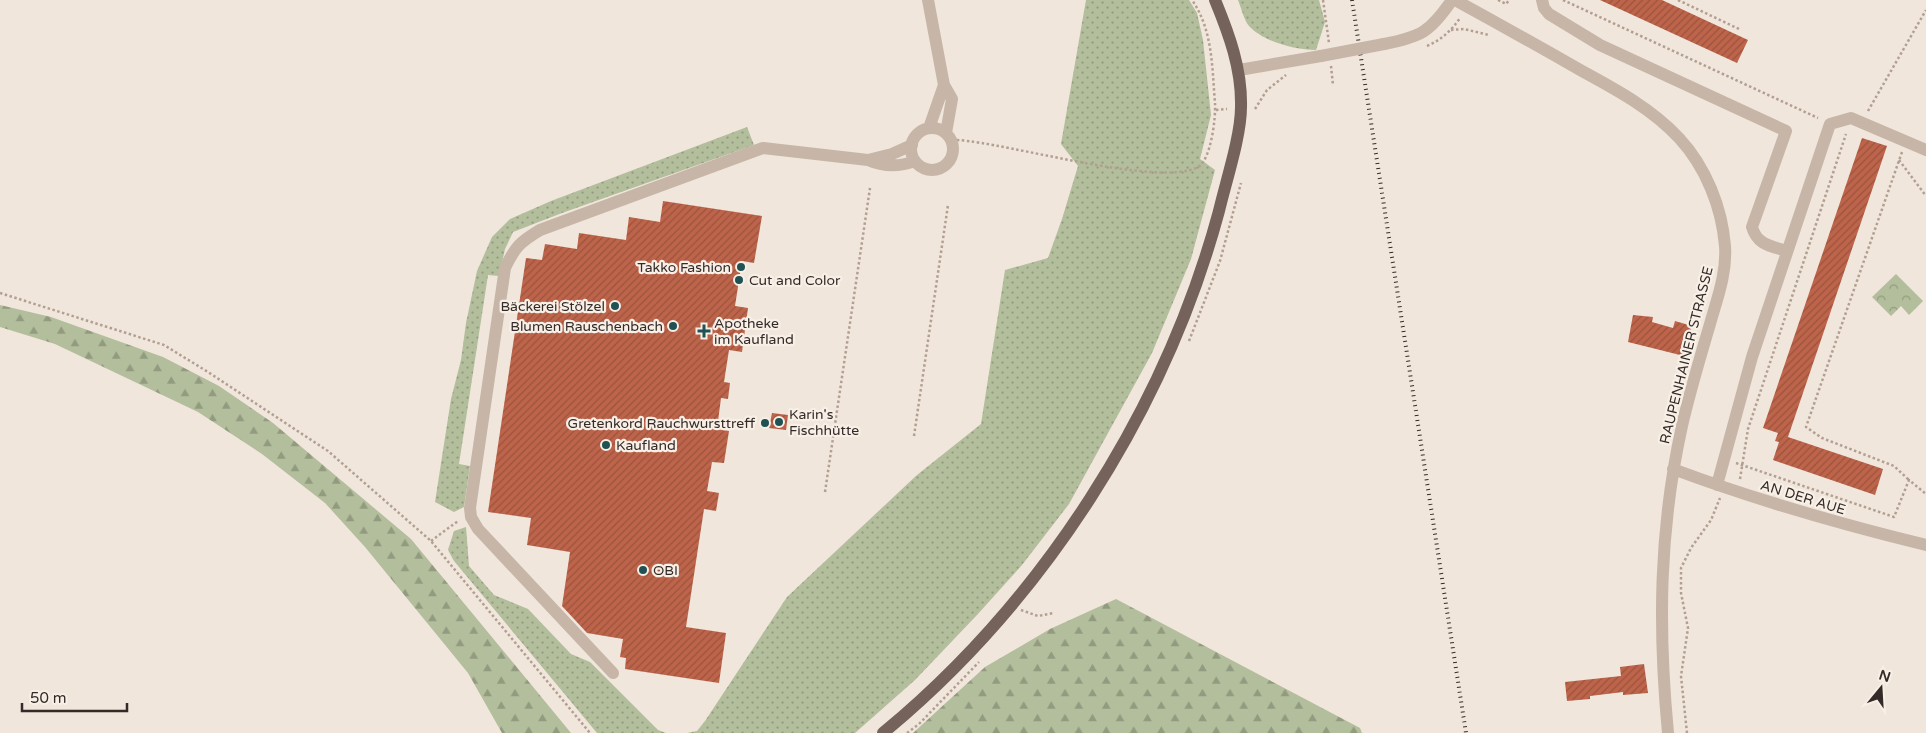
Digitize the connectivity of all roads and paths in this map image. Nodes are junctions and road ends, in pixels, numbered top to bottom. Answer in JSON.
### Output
{"nodes":[{"id":1,"x":928,"y":0,"type":"edge"},
{"id":2,"x":1192,"y":0,"type":"edge"},
{"id":3,"x":1215,"y":0,"type":"edge"},
{"id":4,"x":1453,"y":0,"type":"edge"},
{"id":5,"x":1498,"y":0,"type":"edge"},
{"id":6,"x":1510,"y":0,"type":"edge"},
{"id":7,"x":1542,"y":0,"type":"edge"},
{"id":8,"x":1563,"y":0,"type":"edge"},
{"id":9,"x":1678,"y":0,"type":"edge"},
{"id":10,"x":1691,"y":0,"type":"edge"},
{"id":11,"x":1688,"y":5,"type":"junction"},
{"id":12,"x":1926,"y":10,"type":"edge"},
{"id":13,"x":1739,"y":29,"type":"dead end"},
{"id":14,"x":1239,"y":70,"type":"junction"},
{"id":15,"x":1293,"y":72,"type":"dead end"},
{"id":16,"x":944,"y":85,"type":"junction"},
{"id":17,"x":1255,"y":109,"type":"dead end"},
{"id":18,"x":1857,"y":120,"type":"junction"},
{"id":19,"x":1830,"y":124,"type":"junction"},
{"id":20,"x":929,"y":128,"type":"junction"},
{"id":21,"x":949,"y":137,"type":"junction"},
{"id":22,"x":1906,"y":141,"type":"junction"},
{"id":23,"x":912,"y":145,"type":"junction"},
{"id":24,"x":1926,"y":150,"type":"edge"},
{"id":25,"x":868,"y":160,"type":"junction"},
{"id":26,"x":1899,"y":160,"type":"junction"},
{"id":27,"x":915,"y":161,"type":"junction"},
{"id":28,"x":870,"y":188,"type":"dead end"},
{"id":29,"x":1926,"y":196,"type":"edge"},
{"id":30,"x":948,"y":205,"type":"dead end"},
{"id":31,"x":1787,"y":251,"type":"junction"},
{"id":32,"x":0,"y":294,"type":"edge"},
{"id":33,"x":914,"y":436,"type":"dead end"},
{"id":34,"x":1725,"y":460,"type":"junction"},
{"id":35,"x":1742,"y":465,"type":"junction"},
{"id":36,"x":1673,"y":469,"type":"junction"},
{"id":37,"x":1909,"y":480,"type":"junction"},
{"id":38,"x":1720,"y":486,"type":"junction"},
{"id":39,"x":825,"y":492,"type":"dead end"},
{"id":40,"x":1738,"y":492,"type":"junction"},
{"id":41,"x":1926,"y":494,"type":"edge"},
{"id":42,"x":471,"y":517,"type":"junction"},
{"id":43,"x":432,"y":541,"type":"junction"},
{"id":44,"x":1925,"y":542,"type":"edge"},
{"id":45,"x":1012,"y":603,"type":"junction"},
{"id":46,"x":1054,"y":613,"type":"dead end"},
{"id":47,"x":613,"y":673,"type":"dead end"},
{"id":48,"x":590,"y":733,"type":"edge"},
{"id":49,"x":883,"y":733,"type":"edge"},
{"id":50,"x":1668,"y":733,"type":"edge"},
{"id":51,"x":1687,"y":733,"type":"edge"}],
"edges":[{"from":1,"to":16,"type":"street"},
{"from":2,"to":21,"type":"path"},
{"from":3,"to":14,"type":"main road"},
{"from":4,"to":14,"type":"street","bridge":true},
{"from":4,"to":36,"type":"street","name":"RAUPENHAINER STRASSE"},
{"from":5,"to":6,"type":"path"},
{"from":7,"to":31,"type":"street"},
{"from":8,"to":19,"type":"path"},
{"from":9,"to":11,"type":"path"},
{"from":10,"to":11,"type":"path"},
{"from":11,"to":13,"type":"path"},
{"from":12,"to":18,"type":"path"},
{"from":14,"to":45,"type":"main road"},
{"from":15,"to":17,"type":"path"},
{"from":16,"to":20,"type":"street"},
{"from":16,"to":21,"type":"street"},
{"from":18,"to":19,"type":"street"},
{"from":18,"to":22,"type":"street"},
{"from":18,"to":35,"type":"path"},
{"from":19,"to":31,"type":"street"},
{"from":20,"to":21,"type":"street"},
{"from":20,"to":23,"type":"street"},
{"from":21,"to":27,"type":"street"},
{"from":22,"to":24,"type":"street"},
{"from":22,"to":26,"type":"path"},
{"from":23,"to":25,"type":"street"},
{"from":23,"to":27,"type":"street"},
{"from":25,"to":27,"type":"street"},
{"from":25,"to":42,"type":"street"},
{"from":26,"to":29,"type":"path"},
{"from":26,"to":37,"type":"path"},
{"from":28,"to":39,"type":"path"},
{"from":30,"to":33,"type":"path"},
{"from":31,"to":34,"type":"street"},
{"from":32,"to":43,"type":"path"},
{"from":34,"to":35,"type":"path"},
{"from":34,"to":38,"type":"street"},
{"from":35,"to":37,"type":"path"},
{"from":35,"to":40,"type":"path"},
{"from":36,"to":38,"type":"street","name":"AN DER AUE"},
{"from":36,"to":50,"type":"street","name":"RAUPENHAINER STRASSE"},
{"from":37,"to":41,"type":"path"},
{"from":38,"to":40,"type":"street","name":"AN DER AUE"},
{"from":38,"to":51,"type":"path"},
{"from":40,"to":44,"type":"street","name":"AN DER AUE"},
{"from":42,"to":43,"type":"path"},
{"from":42,"to":47,"type":"street"},
{"from":43,"to":48,"type":"path"},
{"from":45,"to":46,"type":"path"},
{"from":45,"to":49,"type":"main road"}]}
